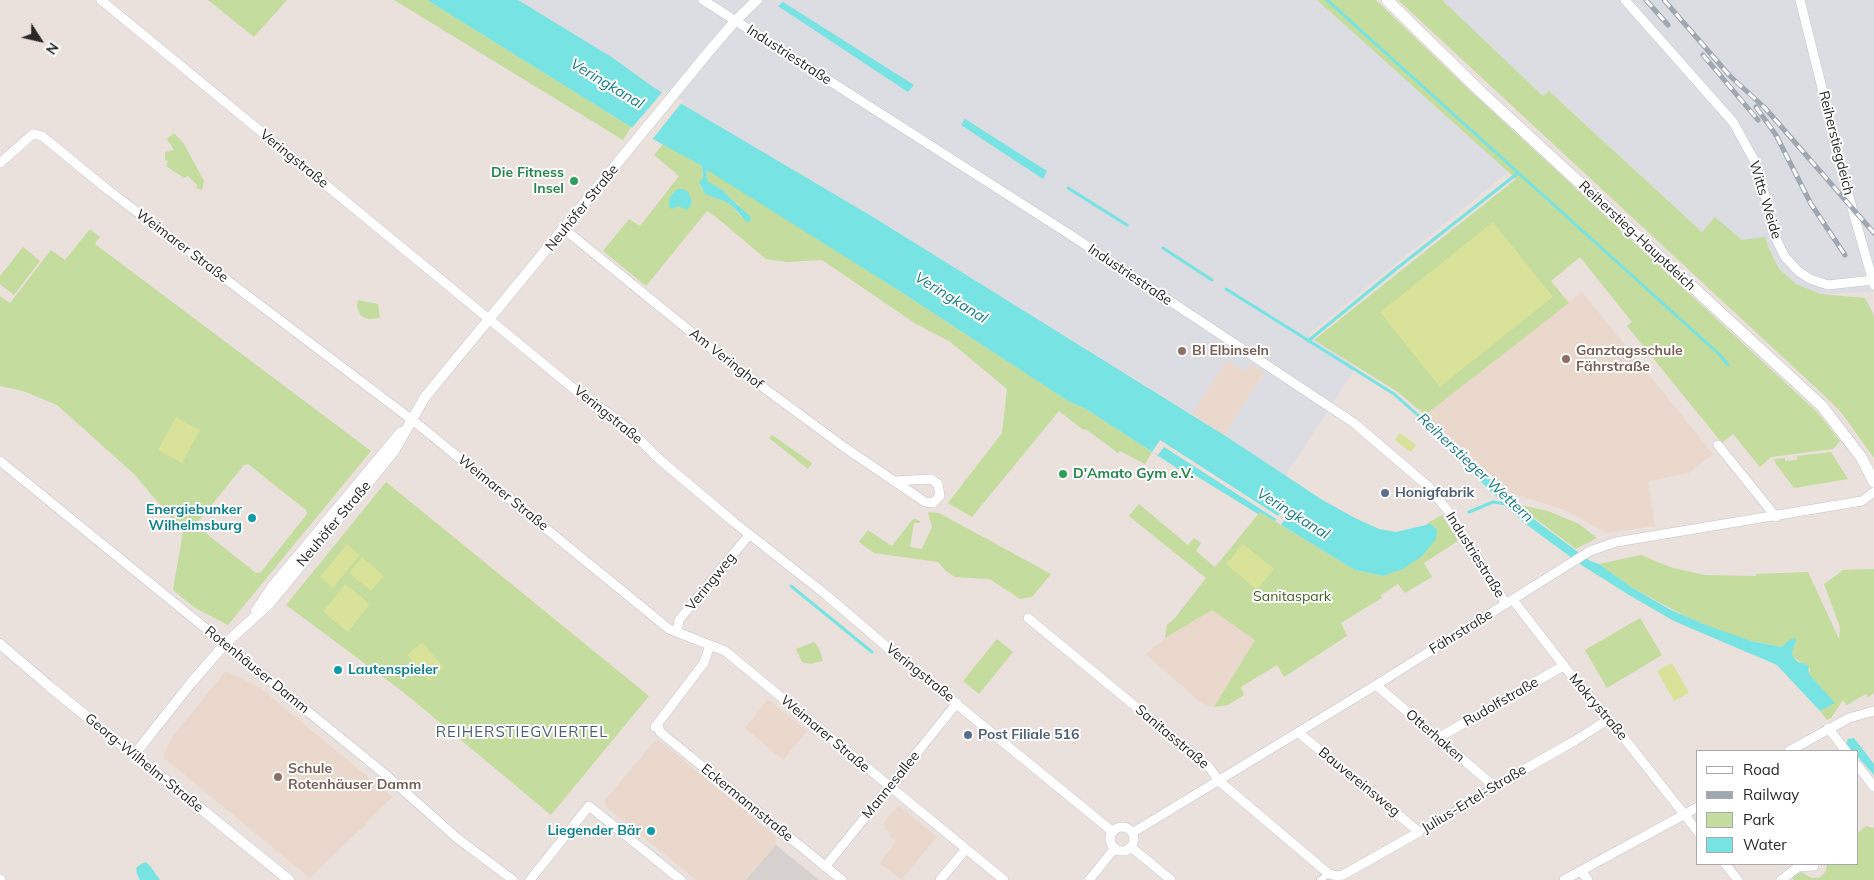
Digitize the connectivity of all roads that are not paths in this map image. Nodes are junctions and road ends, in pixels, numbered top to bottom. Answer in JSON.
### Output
{"nodes":[{"id":1,"x":101,"y":0,"type":"edge"},
{"id":2,"x":703,"y":0,"type":"edge"},
{"id":3,"x":757,"y":0,"type":"edge"},
{"id":4,"x":1387,"y":0,"type":"edge"},
{"id":5,"x":1625,"y":0,"type":"edge"},
{"id":6,"x":1800,"y":0,"type":"edge"},
{"id":7,"x":736,"y":20,"type":"junction"},
{"id":8,"x":0,"y":162,"type":"edge"},
{"id":9,"x":564,"y":229,"type":"junction"},
{"id":10,"x":1874,"y":282,"type":"edge"},
{"id":11,"x":490,"y":320,"type":"junction"},
{"id":12,"x":412,"y":420,"type":"junction"},
{"id":13,"x":1718,"y":445,"type":"dead end"},
{"id":14,"x":0,"y":460,"type":"edge"},
{"id":15,"x":894,"y":481,"type":"junction"},
{"id":16,"x":1874,"y":482,"type":"edge"},
{"id":17,"x":1874,"y":492,"type":"edge"},
{"id":18,"x":1776,"y":516,"type":"junction"},
{"id":19,"x":749,"y":535,"type":"junction"},
{"id":20,"x":1509,"y":602,"type":"junction"},
{"id":21,"x":1028,"y":618,"type":"dead end"},
{"id":22,"x":677,"y":632,"type":"junction"},
{"id":23,"x":0,"y":644,"type":"edge"},
{"id":24,"x":225,"y":644,"type":"junction"},
{"id":25,"x":710,"y":645,"type":"junction"},
{"id":26,"x":1564,"y":666,"type":"junction"},
{"id":27,"x":1376,"y":685,"type":"junction"},
{"id":28,"x":957,"y":703,"type":"junction"},
{"id":29,"x":1874,"y":712,"type":"edge"},
{"id":30,"x":1609,"y":719,"type":"junction"},
{"id":31,"x":1831,"y":727,"type":"junction"},
{"id":32,"x":1299,"y":733,"type":"junction"},
{"id":33,"x":1438,"y":738,"type":"junction"},
{"id":34,"x":1791,"y":750,"type":"edge"},
{"id":35,"x":1845,"y":750,"type":"edge"},
{"id":36,"x":134,"y":755,"type":"junction"},
{"id":37,"x":1859,"y":767,"type":"edge"},
{"id":38,"x":1219,"y":781,"type":"junction"},
{"id":39,"x":1497,"y":785,"type":"junction"},
{"id":40,"x":889,"y":787,"type":"junction"},
{"id":41,"x":1874,"y":787,"type":"edge"},
{"id":42,"x":1696,"y":807,"type":"edge"},
{"id":43,"x":1684,"y":815,"type":"junction"},
{"id":44,"x":1696,"y":830,"type":"edge"},
{"id":45,"x":1113,"y":832,"type":"junction"},
{"id":46,"x":1419,"y":832,"type":"junction"},
{"id":47,"x":1132,"y":833,"type":"junction"},
{"id":48,"x":1131,"y":847,"type":"junction"},
{"id":49,"x":1115,"y":848,"type":"junction"},
{"id":50,"x":966,"y":849,"type":"junction"},
{"id":51,"x":1726,"y":865,"type":"edge"},
{"id":52,"x":1814,"y":866,"type":"dead end"},
{"id":53,"x":824,"y":867,"type":"junction"},
{"id":54,"x":1581,"y":871,"type":"junction"},
{"id":55,"x":1336,"y":876,"type":"edge"},
{"id":56,"x":289,"y":880,"type":"edge"},
{"id":57,"x":513,"y":880,"type":"edge"},
{"id":58,"x":530,"y":880,"type":"edge"},
{"id":59,"x":681,"y":880,"type":"edge"},
{"id":60,"x":842,"y":880,"type":"edge"},
{"id":61,"x":940,"y":880,"type":"edge"},
{"id":62,"x":1004,"y":880,"type":"edge"},
{"id":63,"x":1088,"y":880,"type":"edge"},
{"id":64,"x":1172,"y":880,"type":"edge"},
{"id":65,"x":1320,"y":880,"type":"edge"},
{"id":66,"x":1564,"y":880,"type":"edge"},
{"id":67,"x":1588,"y":880,"type":"edge"},
{"id":68,"x":1738,"y":880,"type":"edge"},
{"id":69,"x":1781,"y":880,"type":"edge"}],
"edges":[{"from":1,"to":11,"type":"street","name":"Veringstraße"},
{"from":2,"to":7,"type":"street","name":"Industriestraße"},
{"from":3,"to":7,"type":"street","name":"Neuhöfer Straße"},
{"from":4,"to":16,"type":"main road","name":"Reiherstieg-Hauptdeich"},
{"from":5,"to":10,"type":"street","name":"Witts Weide"},
{"from":6,"to":10,"type":"street","name":"Reiherstiegdeich"},
{"from":7,"to":9,"type":"street","name":"Neuhöfer Straße"},
{"from":7,"to":20,"type":"street","name":"Industriestraße"},
{"from":8,"to":12,"type":"street","name":"Weimarer Straße"},
{"from":9,"to":11,"type":"street","name":"Neuhöfer Straße"},
{"from":9,"to":15,"type":"street","name":"Am Veringhof"},
{"from":11,"to":12,"type":"street","name":"Neuhöfer Straße"},
{"from":11,"to":19,"type":"street","name":"Veringstraße"},
{"from":12,"to":22,"type":"street","name":"Weimarer Straße"},
{"from":12,"to":24,"type":"street","name":"Neuhöfer Straße"},
{"from":13,"to":18,"type":"street"},
{"from":14,"to":24,"type":"street","name":"Rotenhäuser Damm"},
{"from":15,"to":15,"type":"street","name":"Am Veringhof"},
{"from":17,"to":18,"type":"street","name":"Fährstraße"},
{"from":18,"to":20,"type":"street","name":"Fährstraße"},
{"from":19,"to":22,"type":"street","name":"Veringweg"},
{"from":19,"to":28,"type":"street","name":"Veringstraße"},
{"from":20,"to":26,"type":"street","name":"Mokrystraße"},
{"from":20,"to":27,"type":"street","name":"Fährstraße"},
{"from":21,"to":38,"type":"street","name":"Sanitasstraße"},
{"from":22,"to":25,"type":"street","name":"Weimarer Straße"},
{"from":23,"to":36,"type":"street","name":"Georg-Wilhelm-Straße"},
{"from":24,"to":36,"type":"street","name":"Neuhöfer Straße"},
{"from":24,"to":57,"type":"street","name":"Rotenhäuser Damm"},
{"from":25,"to":40,"type":"street","name":"Weimarer Straße"},
{"from":25,"to":53,"type":"street","name":"Eckermannstraße"},
{"from":26,"to":30,"type":"street","name":"Mokrystraße"},
{"from":26,"to":33,"type":"street","name":"Rudolfstraße"},
{"from":27,"to":32,"type":"street","name":"Fährstraße"},
{"from":27,"to":33,"type":"street","name":"Otterhaken"},
{"from":28,"to":40,"type":"street","name":"Mannesallee"},
{"from":28,"to":45,"type":"street","name":"Veringstraße"},
{"from":29,"to":31,"type":"street"},
{"from":30,"to":39,"type":"street","name":"Julius-Ertel-Straße"},
{"from":30,"to":43,"type":"street","name":"Mokrystraße"},
{"from":31,"to":34,"type":"street"},
{"from":31,"to":35,"type":"street"},
{"from":32,"to":38,"type":"street","name":"Fährstraße"},
{"from":32,"to":46,"type":"street","name":"Bauvereinsweg"},
{"from":33,"to":39,"type":"street","name":"Otterhaken"},
{"from":36,"to":56,"type":"street","name":"Georg-Wilhelm-Straße"},
{"from":37,"to":41,"type":"street"},
{"from":38,"to":47,"type":"street","name":"Fährstraße"},
{"from":38,"to":55,"type":"street","name":"Sanitasstraße"},
{"from":39,"to":46,"type":"street","name":"Julius-Ertel-Straße"},
{"from":40,"to":50,"type":"street","name":"Weimarer Straße"},
{"from":40,"to":53,"type":"street","name":"Mannesallee"},
{"from":42,"to":43,"type":"street"},
{"from":43,"to":44,"type":"street","name":"Mokrystraße"},
{"from":43,"to":54,"type":"street"},
{"from":45,"to":47,"type":"street"},
{"from":45,"to":49,"type":"street"},
{"from":46,"to":55,"type":"street","name":"Julius-Ertel-Straße"},
{"from":47,"to":48,"type":"street"},
{"from":48,"to":49,"type":"street"},
{"from":48,"to":64,"type":"street"},
{"from":49,"to":63,"type":"street"},
{"from":50,"to":61,"type":"street"},
{"from":50,"to":62,"type":"street","name":"Weimarer Straße"},
{"from":51,"to":68,"type":"street"},
{"from":52,"to":69,"type":"street"},
{"from":53,"to":60,"type":"street","name":"Eckermannstraße"},
{"from":54,"to":66,"type":"street"},
{"from":54,"to":67,"type":"street"},
{"from":55,"to":65,"type":"street","name":"Julius-Ertel-Straße"},
{"from":58,"to":59,"type":"street"}]}
